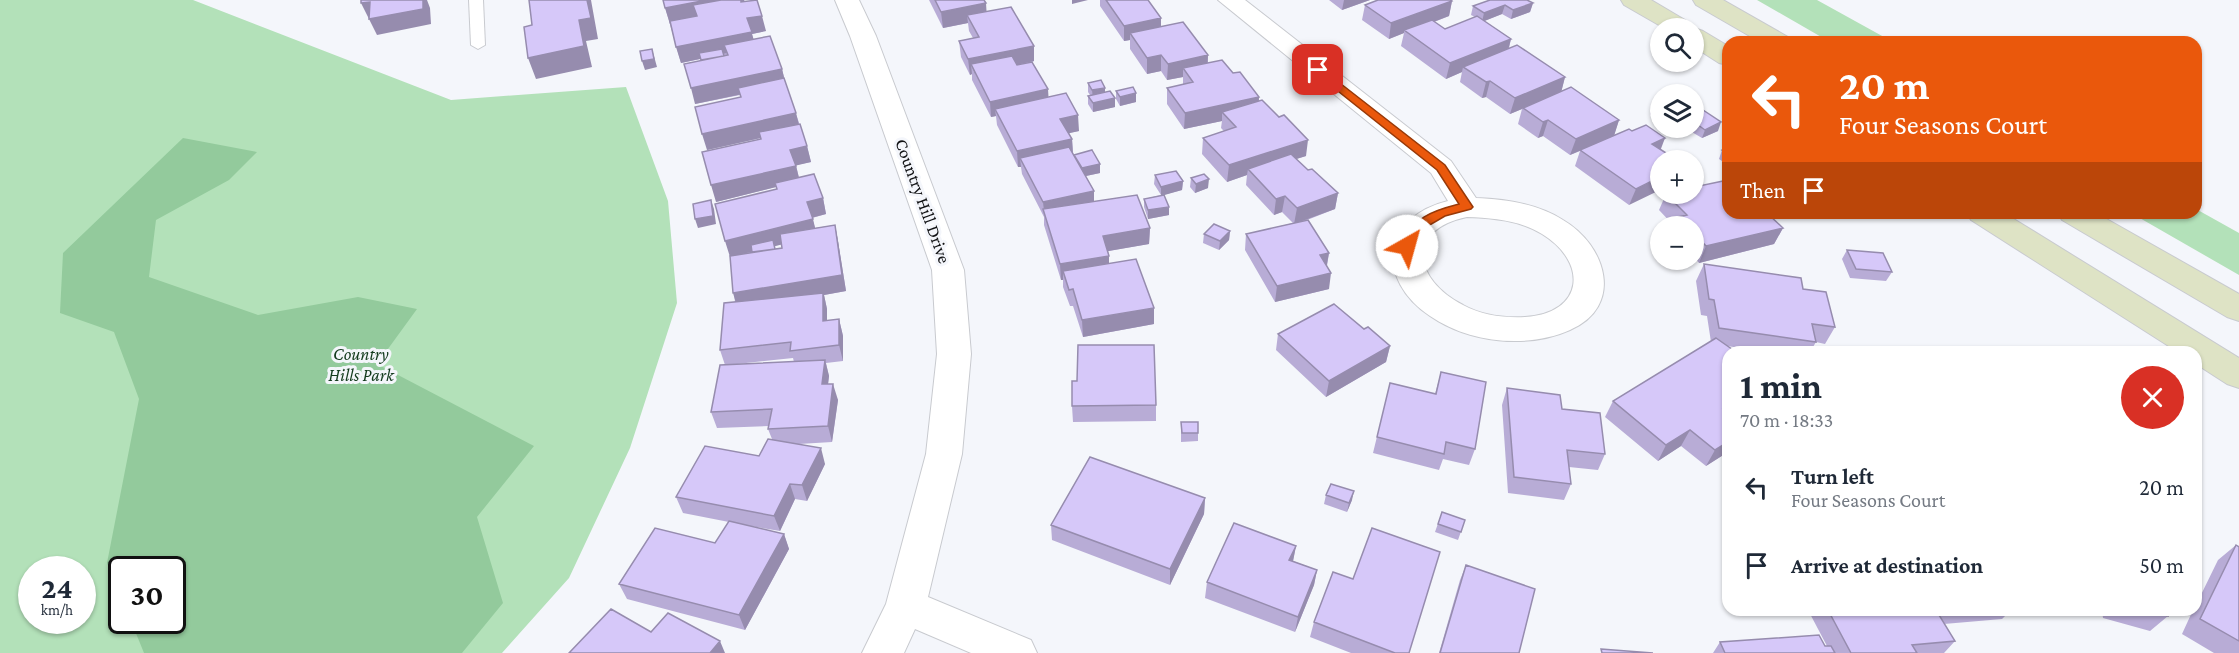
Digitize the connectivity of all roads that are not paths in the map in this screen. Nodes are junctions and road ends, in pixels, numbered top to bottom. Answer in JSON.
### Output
{"nodes":[{"id":1,"x":476,"y":0,"type":"edge"},
{"id":2,"x":847,"y":0,"type":"edge"},
{"id":3,"x":1230,"y":0,"type":"edge"},
{"id":4,"x":1633,"y":0,"type":"edge"},
{"id":5,"x":1706,"y":0,"type":"edge"},
{"id":6,"x":1664,"y":18,"type":"edge"},
{"id":7,"x":1769,"y":36,"type":"edge"},
{"id":8,"x":1704,"y":42,"type":"edge"},
{"id":9,"x":478,"y":45,"type":"dead end"},
{"id":10,"x":1722,"y":53,"type":"edge"},
{"id":11,"x":1467,"y":207,"type":"junction"},
{"id":12,"x":1992,"y":219,"type":"edge"},
{"id":13,"x":2083,"y":219,"type":"edge"},
{"id":14,"x":2239,"y":309,"type":"edge"},
{"id":15,"x":2193,"y":346,"type":"edge"},
{"id":16,"x":2202,"y":352,"type":"edge"},
{"id":17,"x":2239,"y":375,"type":"edge"},
{"id":18,"x":906,"y":606,"type":"junction"},
{"id":19,"x":883,"y":653,"type":"edge"},
{"id":20,"x":1016,"y":653,"type":"edge"}],
"edges":[{"from":1,"to":9,"type":"lane"},
{"from":2,"to":18,"type":"street","name":"Country Hill Drive"},
{"from":3,"to":11,"type":"street"},
{"from":4,"to":6,"type":"main road"},
{"from":5,"to":7,"type":"main road"},
{"from":8,"to":10,"type":"main road"},
{"from":11,"to":11,"type":"street"},
{"from":12,"to":15,"type":"main road"},
{"from":13,"to":14,"type":"main road"},
{"from":16,"to":17,"type":"main road"},
{"from":18,"to":19,"type":"street","name":"Country Hill Drive"},
{"from":18,"to":20,"type":"street"}]}
